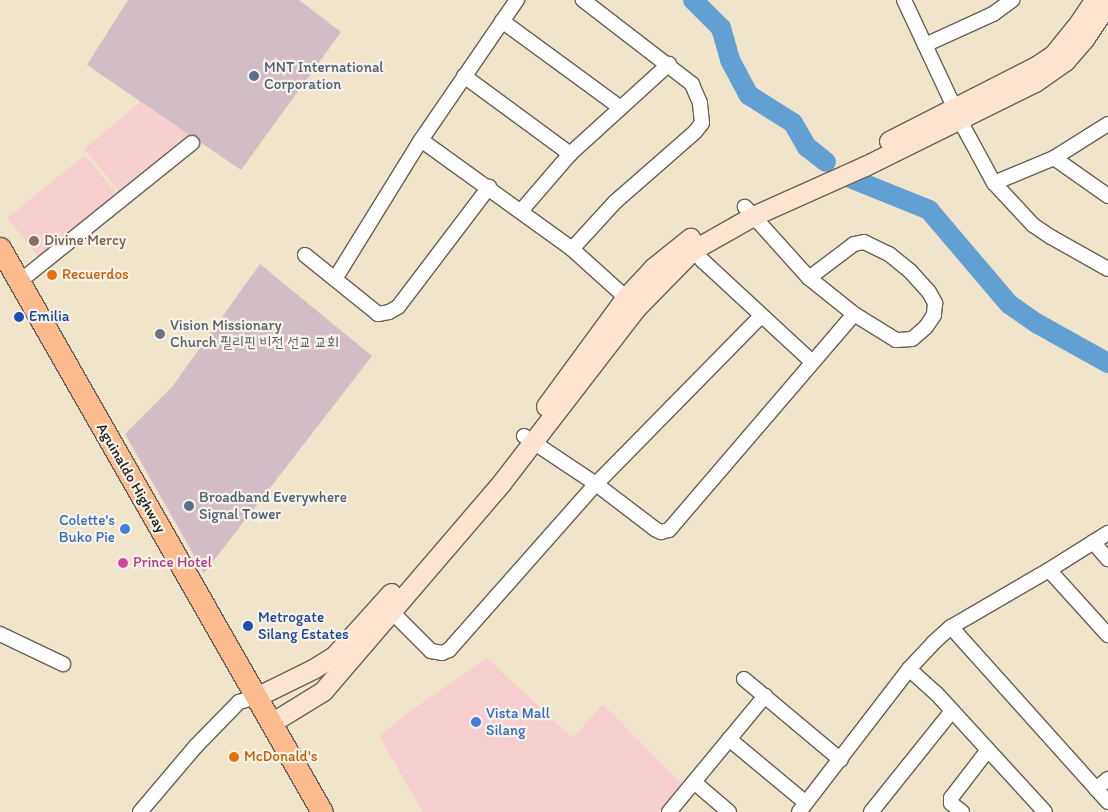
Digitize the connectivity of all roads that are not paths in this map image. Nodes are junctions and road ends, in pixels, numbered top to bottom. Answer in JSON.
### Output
{"nodes":[{"id":1,"x":517,"y":0,"type":"edge"},
{"id":2,"x":583,"y":0,"type":"edge"},
{"id":3,"x":904,"y":0,"type":"edge"},
{"id":4,"x":1012,"y":0,"type":"edge"},
{"id":5,"x":1094,"y":0,"type":"edge"},
{"id":6,"x":1108,"y":3,"type":"edge"},
{"id":7,"x":502,"y":21,"type":"junction"},
{"id":8,"x":925,"y":45,"type":"junction"},
{"id":9,"x":669,"y":64,"type":"junction"},
{"id":10,"x":464,"y":76,"type":"junction"},
{"id":11,"x":621,"y":108,"type":"junction"},
{"id":12,"x":957,"y":113,"type":"junction"},
{"id":13,"x":1108,"y":124,"type":"edge"},
{"id":14,"x":422,"y":140,"type":"junction"},
{"id":15,"x":192,"y":142,"type":"dead end"},
{"id":16,"x":570,"y":154,"type":"junction"},
{"id":17,"x":1054,"y":158,"type":"junction"},
{"id":18,"x":994,"y":184,"type":"junction"},
{"id":19,"x":489,"y":187,"type":"junction"},
{"id":20,"x":1108,"y":196,"type":"edge"},
{"id":21,"x":520,"y":211,"type":"junction"},
{"id":22,"x":749,"y":211,"type":"junction"},
{"id":23,"x":689,"y":245,"type":"junction"},
{"id":24,"x":572,"y":249,"type":"junction"},
{"id":25,"x":1,"y":253,"type":"edge"},
{"id":26,"x":305,"y":255,"type":"dead end"},
{"id":27,"x":1108,"y":269,"type":"edge"},
{"id":28,"x":809,"y":278,"type":"junction"},
{"id":29,"x":335,"y":279,"type":"junction"},
{"id":30,"x":19,"y":282,"type":"junction"},
{"id":31,"x":631,"y":302,"type":"junction"},
{"id":32,"x":854,"y":314,"type":"junction"},
{"id":33,"x":761,"y":316,"type":"junction"},
{"id":34,"x":812,"y":362,"type":"junction"},
{"id":35,"x":528,"y":440,"type":"junction"},
{"id":36,"x":596,"y":484,"type":"junction"},
{"id":37,"x":1108,"y":532,"type":"edge"},
{"id":38,"x":1093,"y":542,"type":"junction"},
{"id":39,"x":1108,"y":559,"type":"edge"},
{"id":40,"x":1049,"y":570,"type":"junction"},
{"id":41,"x":387,"y":607,"type":"junction"},
{"id":42,"x":951,"y":627,"type":"junction"},
{"id":43,"x":0,"y":634,"type":"edge"},
{"id":44,"x":1108,"y":635,"type":"edge"},
{"id":45,"x":63,"y":664,"type":"dead end"},
{"id":46,"x":909,"y":669,"type":"junction"},
{"id":47,"x":744,"y":679,"type":"dead end"},
{"id":48,"x":765,"y":696,"type":"junction"},
{"id":49,"x":256,"y":697,"type":"junction"},
{"id":50,"x":952,"y":711,"type":"junction"},
{"id":51,"x":271,"y":723,"type":"junction"},
{"id":52,"x":729,"y":739,"type":"junction"},
{"id":53,"x":986,"y":751,"type":"junction"},
{"id":54,"x":840,"y":760,"type":"junction"},
{"id":55,"x":1108,"y":779,"type":"edge"},
{"id":56,"x":694,"y":782,"type":"junction"},
{"id":57,"x":1096,"y":789,"type":"junction"},
{"id":58,"x":1108,"y":802,"type":"edge"},
{"id":59,"x":803,"y":808,"type":"edge"},
{"id":60,"x":874,"y":811,"type":"edge"},
{"id":61,"x":140,"y":812,"type":"edge"},
{"id":62,"x":322,"y":812,"type":"edge"},
{"id":63,"x":668,"y":812,"type":"edge"},
{"id":64,"x":729,"y":812,"type":"edge"},
{"id":65,"x":962,"y":812,"type":"edge"},
{"id":66,"x":1045,"y":812,"type":"edge"}],
"edges":[{"from":1,"to":7,"type":"street"},
{"from":2,"to":9,"type":"street"},
{"from":3,"to":8,"type":"street"},
{"from":4,"to":8,"type":"street"},
{"from":5,"to":12,"type":"street"},
{"from":6,"to":12,"type":"street"},
{"from":7,"to":10,"type":"street"},
{"from":7,"to":11,"type":"street"},
{"from":8,"to":12,"type":"street"},
{"from":9,"to":11,"type":"street"},
{"from":9,"to":24,"type":"street"},
{"from":10,"to":14,"type":"street"},
{"from":10,"to":16,"type":"street"},
{"from":11,"to":16,"type":"street"},
{"from":12,"to":18,"type":"street"},
{"from":12,"to":22,"type":"street"},
{"from":13,"to":17,"type":"street"},
{"from":14,"to":19,"type":"street"},
{"from":14,"to":29,"type":"street"},
{"from":15,"to":30,"type":"street"},
{"from":16,"to":21,"type":"street"},
{"from":17,"to":18,"type":"street"},
{"from":17,"to":20,"type":"street"},
{"from":18,"to":27,"type":"street"},
{"from":19,"to":21,"type":"street"},
{"from":19,"to":29,"type":"street"},
{"from":21,"to":24,"type":"street"},
{"from":22,"to":23,"type":"street"},
{"from":22,"to":28,"type":"street"},
{"from":23,"to":31,"type":"street"},
{"from":23,"to":33,"type":"street"},
{"from":24,"to":31,"type":"street"},
{"from":25,"to":30,"type":"main road","name":"Aguinaldo Highway"},
{"from":26,"to":29,"type":"street"},
{"from":28,"to":32,"type":"street"},
{"from":28,"to":32,"type":"street"},
{"from":30,"to":49,"type":"main road","name":"Aguinaldo Highway"},
{"from":31,"to":35,"type":"street"},
{"from":32,"to":34,"type":"street"},
{"from":33,"to":34,"type":"street"},
{"from":33,"to":36,"type":"street"},
{"from":34,"to":36,"type":"street"},
{"from":35,"to":36,"type":"street"},
{"from":35,"to":41,"type":"street"},
{"from":36,"to":41,"type":"street"},
{"from":37,"to":38,"type":"street"},
{"from":38,"to":39,"type":"street"},
{"from":38,"to":40,"type":"street"},
{"from":40,"to":42,"type":"street"},
{"from":40,"to":44,"type":"street"},
{"from":41,"to":49,"type":"street"},
{"from":41,"to":51,"type":"street"},
{"from":42,"to":46,"type":"street"},
{"from":42,"to":57,"type":"street"},
{"from":43,"to":45,"type":"street"},
{"from":46,"to":50,"type":"street"},
{"from":46,"to":54,"type":"street"},
{"from":47,"to":48,"type":"street"},
{"from":48,"to":52,"type":"street"},
{"from":48,"to":54,"type":"street"},
{"from":49,"to":51,"type":"main road","name":"Aguinaldo Highway"},
{"from":49,"to":61,"type":"street"},
{"from":50,"to":53,"type":"street"},
{"from":50,"to":60,"type":"street"},
{"from":51,"to":62,"type":"main road","name":"Aguinaldo Highway"},
{"from":52,"to":56,"type":"street"},
{"from":52,"to":59,"type":"street"},
{"from":53,"to":65,"type":"street"},
{"from":53,"to":66,"type":"street"},
{"from":54,"to":59,"type":"street"},
{"from":55,"to":57,"type":"street"},
{"from":56,"to":63,"type":"street"},
{"from":56,"to":64,"type":"street"},
{"from":57,"to":58,"type":"street"}]}
